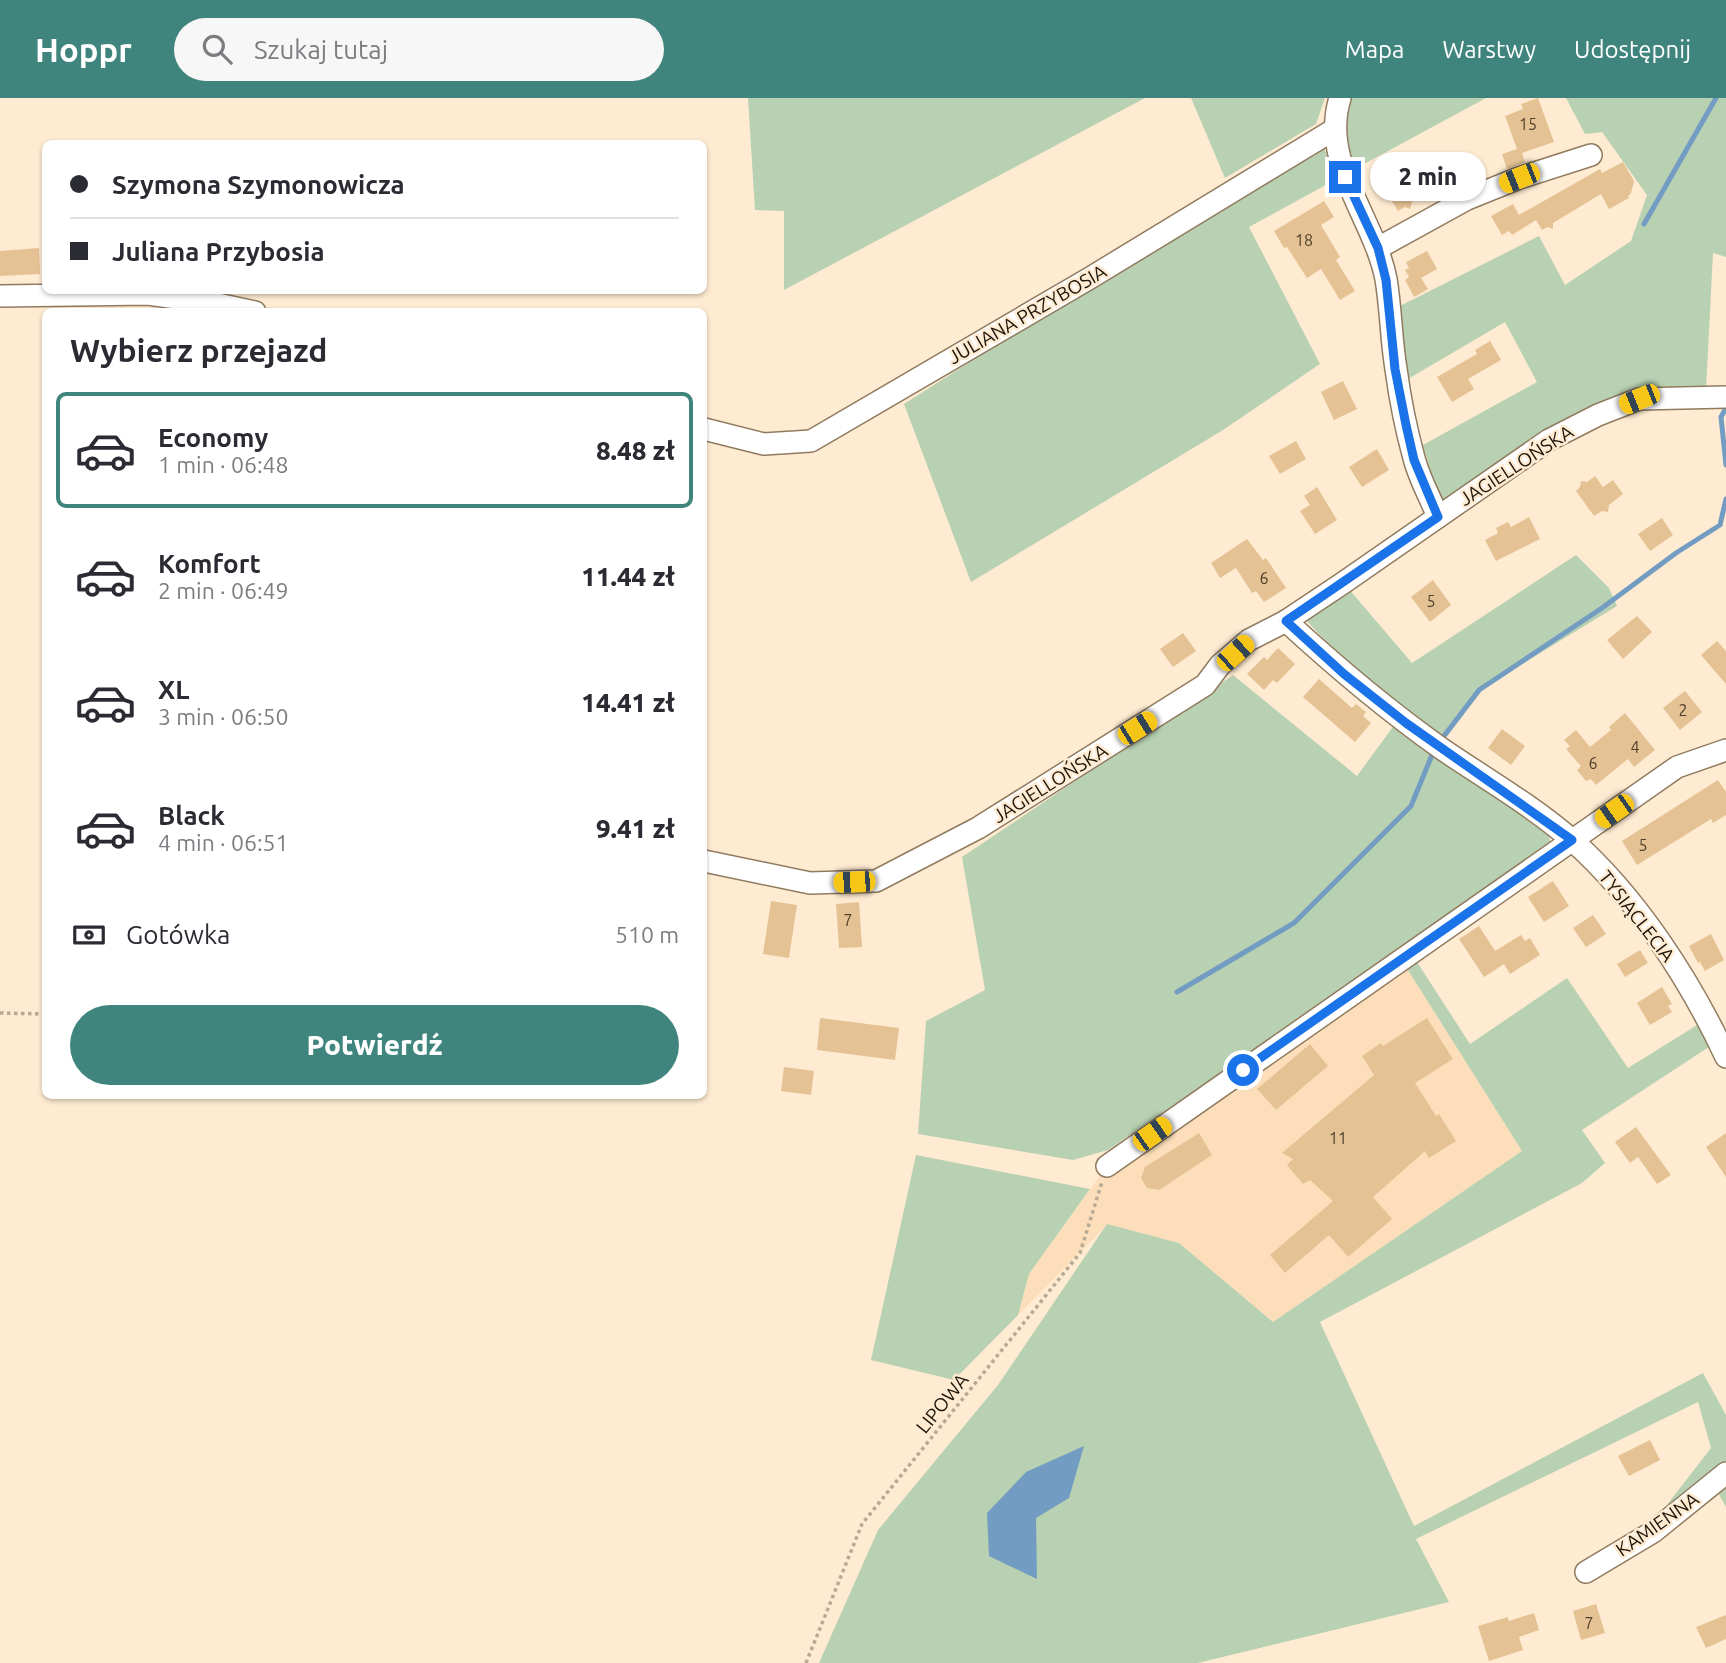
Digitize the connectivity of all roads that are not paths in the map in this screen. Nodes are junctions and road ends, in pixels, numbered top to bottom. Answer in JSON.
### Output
{"nodes":[{"id":1,"x":1340,"y":98,"type":"edge"},
{"id":2,"x":1335,"y":129,"type":"junction"},
{"id":3,"x":1591,"y":155,"type":"dead end"},
{"id":4,"x":1378,"y":248,"type":"junction"},
{"id":5,"x":148,"y":294,"type":"edge"},
{"id":6,"x":148,"y":294,"type":"edge"},
{"id":7,"x":0,"y":296,"type":"edge"},
{"id":8,"x":231,"y":308,"type":"edge"},
{"id":9,"x":1726,"y":397,"type":"edge"},
{"id":10,"x":707,"y":430,"type":"edge"},
{"id":11,"x":1438,"y":517,"type":"junction"},
{"id":12,"x":1286,"y":621,"type":"junction"},
{"id":13,"x":1726,"y":750,"type":"edge"},
{"id":14,"x":1572,"y":840,"type":"junction"},
{"id":15,"x":707,"y":862,"type":"edge"},
{"id":16,"x":1726,"y":1057,"type":"edge"},
{"id":17,"x":1107,"y":1166,"type":"road end"},
{"id":18,"x":1726,"y":1473,"type":"edge"},
{"id":19,"x":1586,"y":1572,"type":"dead end"}],
"edges":[{"from":1,"to":2,"type":"street"},
{"from":2,"to":4,"type":"street"},
{"from":2,"to":10,"type":"street","name":"JULIANA PRZYBOSIA"},
{"from":3,"to":4,"type":"street"},
{"from":4,"to":11,"type":"street"},
{"from":5,"to":8,"type":"street"},
{"from":6,"to":7,"type":"street"},
{"from":9,"to":11,"type":"street","name":"JAGIELLOŃSKA"},
{"from":11,"to":12,"type":"street","name":"JAGIELLOŃSKA"},
{"from":12,"to":14,"type":"street","name":"TYSIĄCLECIA"},
{"from":12,"to":15,"type":"street","name":"JAGIELLOŃSKA"},
{"from":13,"to":14,"type":"street"},
{"from":14,"to":16,"type":"street","name":"TYSIĄCLECIA"},
{"from":14,"to":17,"type":"street"},
{"from":18,"to":19,"type":"street","name":"KAMIENNA"}]}
